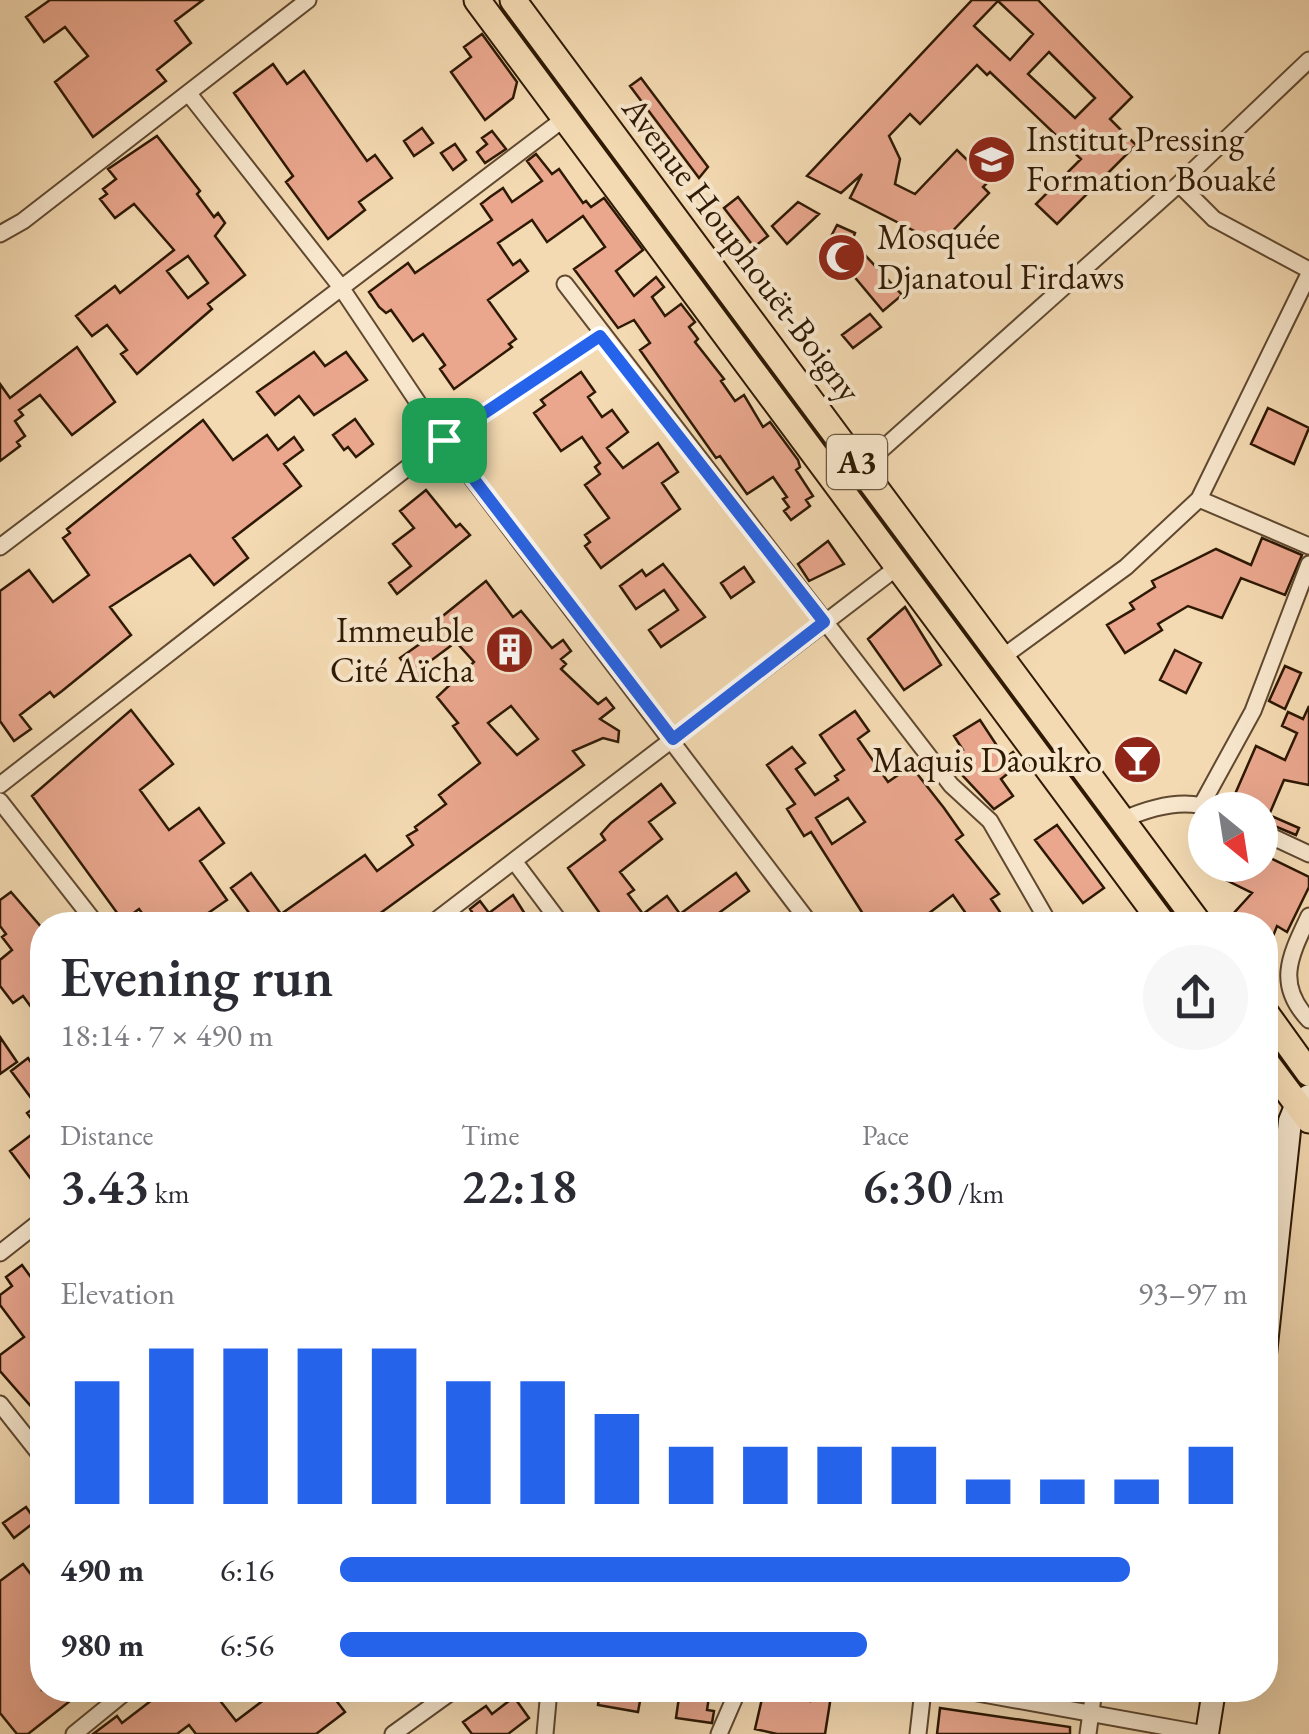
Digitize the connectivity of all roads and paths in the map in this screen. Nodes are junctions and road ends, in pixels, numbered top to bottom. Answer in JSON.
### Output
{"nodes":[{"id":1,"x":477,"y":0,"type":"edge"},
{"id":2,"x":513,"y":0,"type":"edge"},
{"id":3,"x":300,"y":2,"type":"edge"},
{"id":4,"x":1309,"y":60,"type":"edge"},
{"id":5,"x":188,"y":94,"type":"junction"},
{"id":6,"x":565,"y":118,"type":"junction"},
{"id":7,"x":1179,"y":184,"type":"junction"},
{"id":8,"x":0,"y":234,"type":"edge"},
{"id":9,"x":1309,"y":272,"type":"edge"},
{"id":10,"x":565,"y":284,"type":"dead end"},
{"id":11,"x":340,"y":286,"type":"junction"},
{"id":12,"x":600,"y":336,"type":"junction"},
{"id":13,"x":444,"y":440,"type":"junction"},
{"id":14,"x":861,"y":468,"type":"junction"},
{"id":15,"x":1198,"y":499,"type":"junction"},
{"id":16,"x":1309,"y":546,"type":"edge"},
{"id":17,"x":0,"y":547,"type":"edge"},
{"id":18,"x":1309,"y":564,"type":"edge"},
{"id":19,"x":895,"y":569,"type":"junction"},
{"id":20,"x":824,"y":622,"type":"junction"},
{"id":21,"x":1000,"y":659,"type":"junction"},
{"id":22,"x":673,"y":739,"type":"junction"},
{"id":23,"x":0,"y":785,"type":"edge"},
{"id":24,"x":1215,"y":792,"type":"edge"},
{"id":25,"x":0,"y":801,"type":"edge"},
{"id":26,"x":1188,"y":807,"type":"edge"},
{"id":27,"x":1122,"y":820,"type":"junction"},
{"id":28,"x":1278,"y":839,"type":"edge"},
{"id":29,"x":1309,"y":854,"type":"edge"},
{"id":30,"x":514,"y":861,"type":"junction"},
{"id":31,"x":88,"y":912,"type":"edge"},
{"id":32,"x":447,"y":912,"type":"edge"},
{"id":33,"x":552,"y":912,"type":"edge"},
{"id":34,"x":801,"y":912,"type":"edge"},
{"id":35,"x":1043,"y":912,"type":"edge"},
{"id":36,"x":1154,"y":912,"type":"edge"},
{"id":37,"x":1190,"y":912,"type":"edge"},
{"id":38,"x":1309,"y":916,"type":"edge"},
{"id":39,"x":1309,"y":1020,"type":"edge"},
{"id":40,"x":1278,"y":1030,"type":"edge"},
{"id":41,"x":1284,"y":1038,"type":"junction"},
{"id":42,"x":1309,"y":1073,"type":"edge"},
{"id":43,"x":1278,"y":1076,"type":"edge"},
{"id":44,"x":1305,"y":1107,"type":"edge"},
{"id":45,"x":30,"y":1229,"type":"edge"},
{"id":46,"x":1278,"y":1234,"type":"edge"},
{"id":47,"x":0,"y":1253,"type":"edge"},
{"id":48,"x":0,"y":1404,"type":"edge"},
{"id":49,"x":30,"y":1442,"type":"edge"},
{"id":50,"x":113,"y":1702,"type":"edge"},
{"id":51,"x":437,"y":1702,"type":"edge"},
{"id":52,"x":548,"y":1702,"type":"edge"},
{"id":53,"x":733,"y":1702,"type":"edge"},
{"id":54,"x":922,"y":1702,"type":"edge"},
{"id":55,"x":1026,"y":1702,"type":"edge"},
{"id":56,"x":1092,"y":1702,"type":"edge"},
{"id":57,"x":1212,"y":1702,"type":"edge"},
{"id":58,"x":1091,"y":1714,"type":"junction"},
{"id":59,"x":74,"y":1734,"type":"edge"},
{"id":60,"x":393,"y":1734,"type":"edge"},
{"id":61,"x":544,"y":1734,"type":"edge"},
{"id":62,"x":719,"y":1734,"type":"edge"},
{"id":63,"x":918,"y":1734,"type":"edge"},
{"id":64,"x":1088,"y":1734,"type":"edge"},
{"id":65,"x":1206,"y":1734,"type":"edge"}],
"edges":[{"from":1,"to":6,"type":"highway","name":"Avenue Houphouët-Boigny","number":"A3"},
{"from":2,"to":14,"type":"highway","name":"Avenue Houphouët-Boigny","number":"A3"},
{"from":3,"to":5,"type":"street"},
{"from":4,"to":7,"type":"street"},
{"from":5,"to":8,"type":"street"},
{"from":5,"to":11,"type":"street"},
{"from":6,"to":11,"type":"street"},
{"from":6,"to":19,"type":"highway","name":"Avenue Houphouët-Boigny","number":"A3"},
{"from":7,"to":9,"type":"street"},
{"from":7,"to":14,"type":"street"},
{"from":9,"to":15,"type":"street"},
{"from":10,"to":12,"type":"street"},
{"from":11,"to":13,"type":"street"},
{"from":11,"to":17,"type":"street"},
{"from":12,"to":13,"type":"street"},
{"from":12,"to":20,"type":"street"},
{"from":13,"to":22,"type":"street"},
{"from":13,"to":23,"type":"street"},
{"from":14,"to":21,"type":"highway","name":"Avenue Houphouët-Boigny","number":"A3"},
{"from":15,"to":16,"type":"street"},
{"from":15,"to":21,"type":"street"},
{"from":18,"to":24,"type":"street"},
{"from":19,"to":20,"type":"street"},
{"from":19,"to":36,"type":"highway","name":"Avenue Houphouët-Boigny","number":"A3"},
{"from":20,"to":22,"type":"street"},
{"from":20,"to":35,"type":"street"},
{"from":21,"to":27,"type":"highway","name":"Avenue Houphouët-Boigny","number":"A3"},
{"from":22,"to":30,"type":"street"},
{"from":22,"to":34,"type":"street"},
{"from":25,"to":31,"type":"street"},
{"from":26,"to":27,"type":"street"},
{"from":27,"to":37,"type":"highway","name":"Avenue Houphouët-Boigny","number":"A3"},
{"from":28,"to":29,"type":"street"},
{"from":30,"to":32,"type":"street"},
{"from":30,"to":33,"type":"street"},
{"from":38,"to":39,"type":"street"},
{"from":39,"to":41,"type":"street"},
{"from":40,"to":41,"type":"highway"},
{"from":41,"to":42,"type":"highway"},
{"from":43,"to":44,"type":"highway"},
{"from":44,"to":46,"type":"main road"},
{"from":45,"to":47,"type":"street"},
{"from":48,"to":49,"type":"street"},
{"from":50,"to":59,"type":"street"},
{"from":51,"to":60,"type":"street"},
{"from":52,"to":61,"type":"street"},
{"from":53,"to":62,"type":"street"},
{"from":54,"to":63,"type":"street"},
{"from":55,"to":58,"type":"street"},
{"from":56,"to":58,"type":"street"},
{"from":57,"to":65,"type":"main road"},
{"from":58,"to":64,"type":"street"},
{"from":58,"to":65,"type":"street"}]}
